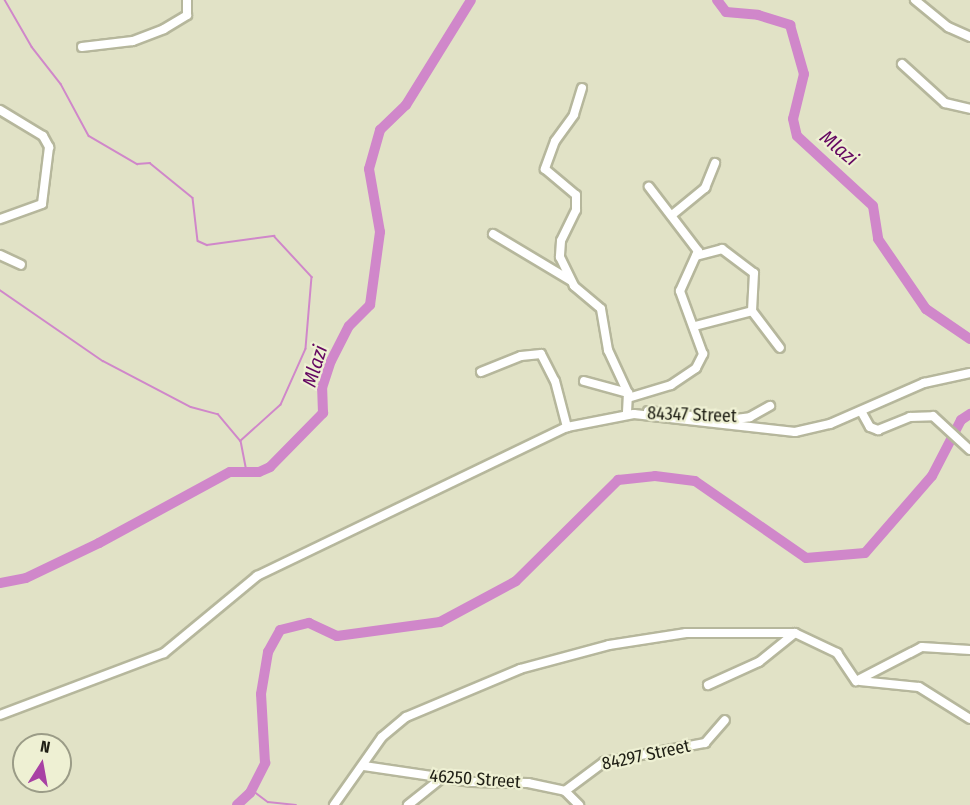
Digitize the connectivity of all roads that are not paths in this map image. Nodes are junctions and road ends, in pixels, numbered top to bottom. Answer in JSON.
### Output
{"nodes":[{"id":1,"x":187,"y":0,"type":"edge"},
{"id":2,"x":915,"y":0,"type":"edge"},
{"id":3,"x":970,"y":37,"type":"edge"},
{"id":4,"x":82,"y":47,"type":"dead end"},
{"id":5,"x":902,"y":64,"type":"dead end"},
{"id":6,"x":582,"y":88,"type":"dead end"},
{"id":7,"x":970,"y":110,"type":"edge"},
{"id":8,"x":0,"y":111,"type":"edge"},
{"id":9,"x":716,"y":163,"type":"dead end"},
{"id":10,"x":649,"y":187,"type":"dead end"},
{"id":11,"x":672,"y":215,"type":"junction"},
{"id":12,"x":0,"y":219,"type":"edge"},
{"id":13,"x":494,"y":234,"type":"dead end"},
{"id":14,"x":0,"y":255,"type":"edge"},
{"id":15,"x":696,"y":256,"type":"junction"},
{"id":16,"x":21,"y":265,"type":"dead end"},
{"id":17,"x":570,"y":280,"type":"junction"},
{"id":18,"x":752,"y":311,"type":"junction"},
{"id":19,"x":695,"y":326,"type":"junction"},
{"id":20,"x":780,"y":348,"type":"dead end"},
{"id":21,"x":481,"y":372,"type":"dead end"},
{"id":22,"x":970,"y":373,"type":"edge"},
{"id":23,"x":584,"y":381,"type":"dead end"},
{"id":24,"x":627,"y":398,"type":"junction"},
{"id":25,"x":770,"y":406,"type":"dead end"},
{"id":26,"x":861,"y":411,"type":"junction"},
{"id":27,"x":631,"y":414,"type":"junction"},
{"id":28,"x":567,"y":426,"type":"junction"},
{"id":29,"x":970,"y":450,"type":"edge"},
{"id":30,"x":795,"y":633,"type":"junction"},
{"id":31,"x":970,"y":650,"type":"edge"},
{"id":32,"x":859,"y":681,"type":"junction"},
{"id":33,"x":708,"y":685,"type":"dead end"},
{"id":34,"x":0,"y":715,"type":"edge"},
{"id":35,"x":970,"y":719,"type":"edge"},
{"id":36,"x":725,"y":720,"type":"dead end"},
{"id":37,"x":364,"y":766,"type":"junction"},
{"id":38,"x":442,"y":778,"type":"junction"},
{"id":39,"x":565,"y":791,"type":"junction"},
{"id":40,"x":334,"y":805,"type":"edge"},
{"id":41,"x":408,"y":805,"type":"edge"},
{"id":42,"x":579,"y":805,"type":"edge"}],
"edges":[{"from":1,"to":4,"type":"street"},
{"from":2,"to":3,"type":"street"},
{"from":5,"to":7,"type":"street"},
{"from":6,"to":17,"type":"street"},
{"from":8,"to":12,"type":"street"},
{"from":9,"to":11,"type":"street"},
{"from":10,"to":11,"type":"street"},
{"from":11,"to":15,"type":"street"},
{"from":13,"to":17,"type":"street"},
{"from":14,"to":16,"type":"street"},
{"from":15,"to":18,"type":"street"},
{"from":15,"to":19,"type":"street"},
{"from":17,"to":24,"type":"street"},
{"from":18,"to":19,"type":"street"},
{"from":18,"to":20,"type":"street"},
{"from":19,"to":24,"type":"street"},
{"from":21,"to":28,"type":"street"},
{"from":22,"to":26,"type":"street"},
{"from":23,"to":24,"type":"street"},
{"from":24,"to":27,"type":"street"},
{"from":25,"to":27,"type":"street","name":"84347 Street"},
{"from":26,"to":27,"type":"street"},
{"from":26,"to":29,"type":"street"},
{"from":27,"to":28,"type":"street"},
{"from":28,"to":34,"type":"street"},
{"from":30,"to":32,"type":"street"},
{"from":30,"to":33,"type":"street"},
{"from":30,"to":37,"type":"street"},
{"from":31,"to":32,"type":"street"},
{"from":32,"to":35,"type":"street"},
{"from":36,"to":39,"type":"street","name":"84297 Street"},
{"from":37,"to":38,"type":"street","name":"46250 Street"},
{"from":37,"to":40,"type":"street"},
{"from":38,"to":39,"type":"street","name":"46250 Street"},
{"from":38,"to":41,"type":"street"},
{"from":39,"to":42,"type":"street"}]}
